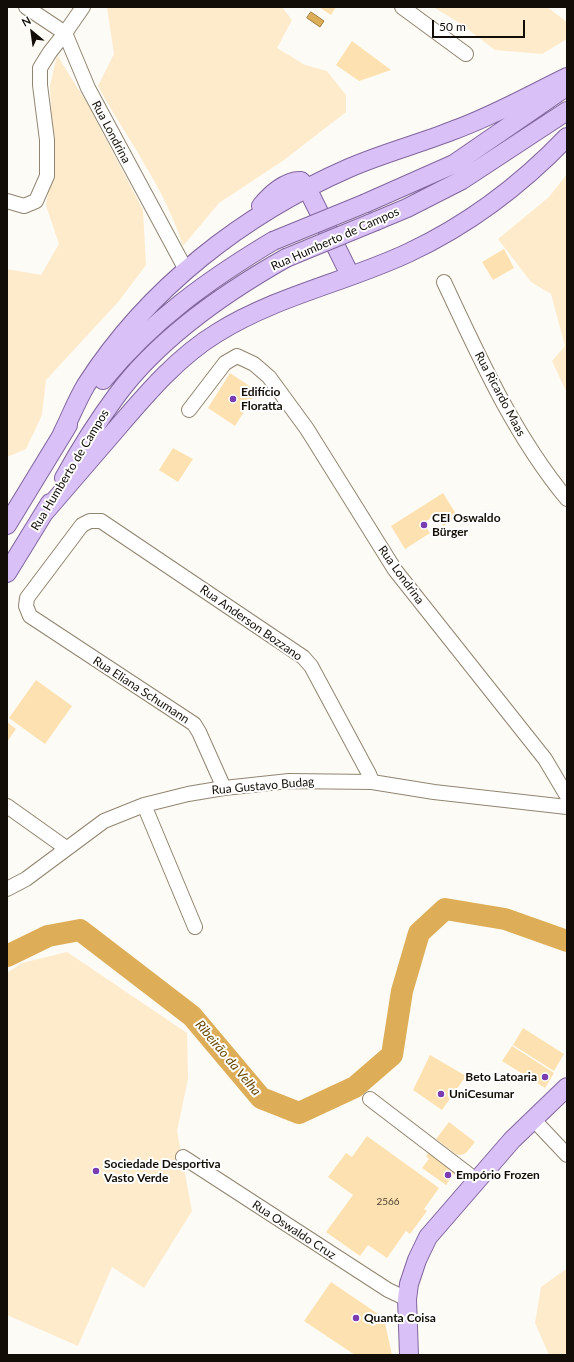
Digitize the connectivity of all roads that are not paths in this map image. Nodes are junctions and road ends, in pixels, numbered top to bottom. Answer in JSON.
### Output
{"nodes":[{"id":1,"x":26,"y":7,"type":"edge"},
{"id":2,"x":83,"y":7,"type":"edge"},
{"id":3,"x":402,"y":7,"type":"edge"},
{"id":4,"x":65,"y":33,"type":"junction"},
{"id":5,"x":466,"y":54,"type":"dead end"},
{"id":6,"x":567,"y":77,"type":"edge"},
{"id":7,"x":567,"y":87,"type":"edge"},
{"id":8,"x":567,"y":111,"type":"edge"},
{"id":9,"x":567,"y":137,"type":"edge"},
{"id":10,"x":307,"y":188,"type":"junction"},
{"id":11,"x":7,"y":201,"type":"edge"},
{"id":12,"x":186,"y":270,"type":"junction"},
{"id":13,"x":350,"y":275,"type":"junction"},
{"id":14,"x":444,"y":282,"type":"dead end"},
{"id":15,"x":189,"y":410,"type":"dead end"},
{"id":16,"x":62,"y":434,"type":"junction"},
{"id":17,"x":567,"y":499,"type":"edge"},
{"id":18,"x":44,"y":513,"type":"junction"},
{"id":19,"x":101,"y":521,"type":"joint"},
{"id":20,"x":7,"y":525,"type":"edge"},
{"id":21,"x":7,"y":573,"type":"edge"},
{"id":22,"x":372,"y":782,"type":"junction"},
{"id":23,"x":224,"y":788,"type":"junction"},
{"id":24,"x":567,"y":796,"type":"edge"},
{"id":25,"x":144,"y":805,"type":"junction"},
{"id":26,"x":7,"y":806,"type":"edge"},
{"id":27,"x":567,"y":807,"type":"edge"},
{"id":28,"x":66,"y":848,"type":"junction"},
{"id":29,"x":7,"y":889,"type":"edge"},
{"id":30,"x":195,"y":927,"type":"dead end"},
{"id":31,"x":567,"y":1087,"type":"edge"},
{"id":32,"x":370,"y":1099,"type":"dead end"},
{"id":33,"x":533,"y":1119,"type":"junction"},
{"id":34,"x":567,"y":1155,"type":"edge"},
{"id":35,"x":183,"y":1157,"type":"dead end"},
{"id":36,"x":476,"y":1180,"type":"junction"},
{"id":37,"x":407,"y":1299,"type":"junction"},
{"id":38,"x":409,"y":1355,"type":"edge"}],
"edges":[{"from":1,"to":4,"type":"street"},
{"from":2,"to":4,"type":"street"},
{"from":3,"to":5,"type":"street"},
{"from":4,"to":11,"type":"street"},
{"from":4,"to":12,"type":"street","name":"Rua Londrina"},
{"from":6,"to":10,"type":"main road"},
{"from":7,"to":16,"type":"main road","name":"Rua Humberto de Campos","bridge":true},
{"from":8,"to":18,"type":"main road","name":"Rua Humberto de Campos","bridge":true},
{"from":9,"to":13,"type":"main road"},
{"from":10,"to":12,"type":"main road"},
{"from":10,"to":13,"type":"main road"},
{"from":12,"to":16,"type":"main road"},
{"from":13,"to":18,"type":"main road"},
{"from":14,"to":17,"type":"street","name":"Rua Ricardo Maas"},
{"from":15,"to":24,"type":"street","name":"Rua Londrina"},
{"from":16,"to":20,"type":"main road","name":"Rua Humberto de Campos"},
{"from":18,"to":21,"type":"main road","name":"Rua Humberto de Campos"},
{"from":19,"to":22,"type":"street","name":"Rua Anderson Bozzano"},
{"from":19,"to":23,"type":"street","name":"Rua Eliana Schumann"},
{"from":22,"to":23,"type":"street","name":"Rua Gustavo Budag"},
{"from":22,"to":27,"type":"street","name":"Rua Gustavo Budag"},
{"from":23,"to":25,"type":"street","name":"Rua Gustavo Budag"},
{"from":25,"to":28,"type":"street","name":"Rua Gustavo Budag"},
{"from":25,"to":30,"type":"street"},
{"from":26,"to":28,"type":"street"},
{"from":28,"to":29,"type":"street","name":"Rua Gustavo Budag"},
{"from":31,"to":33,"type":"main road"},
{"from":32,"to":36,"type":"street"},
{"from":33,"to":34,"type":"street"},
{"from":33,"to":36,"type":"main road"},
{"from":35,"to":37,"type":"street","name":"Rua Oswaldo Cruz"},
{"from":36,"to":37,"type":"main road"},
{"from":37,"to":38,"type":"main road"}]}
